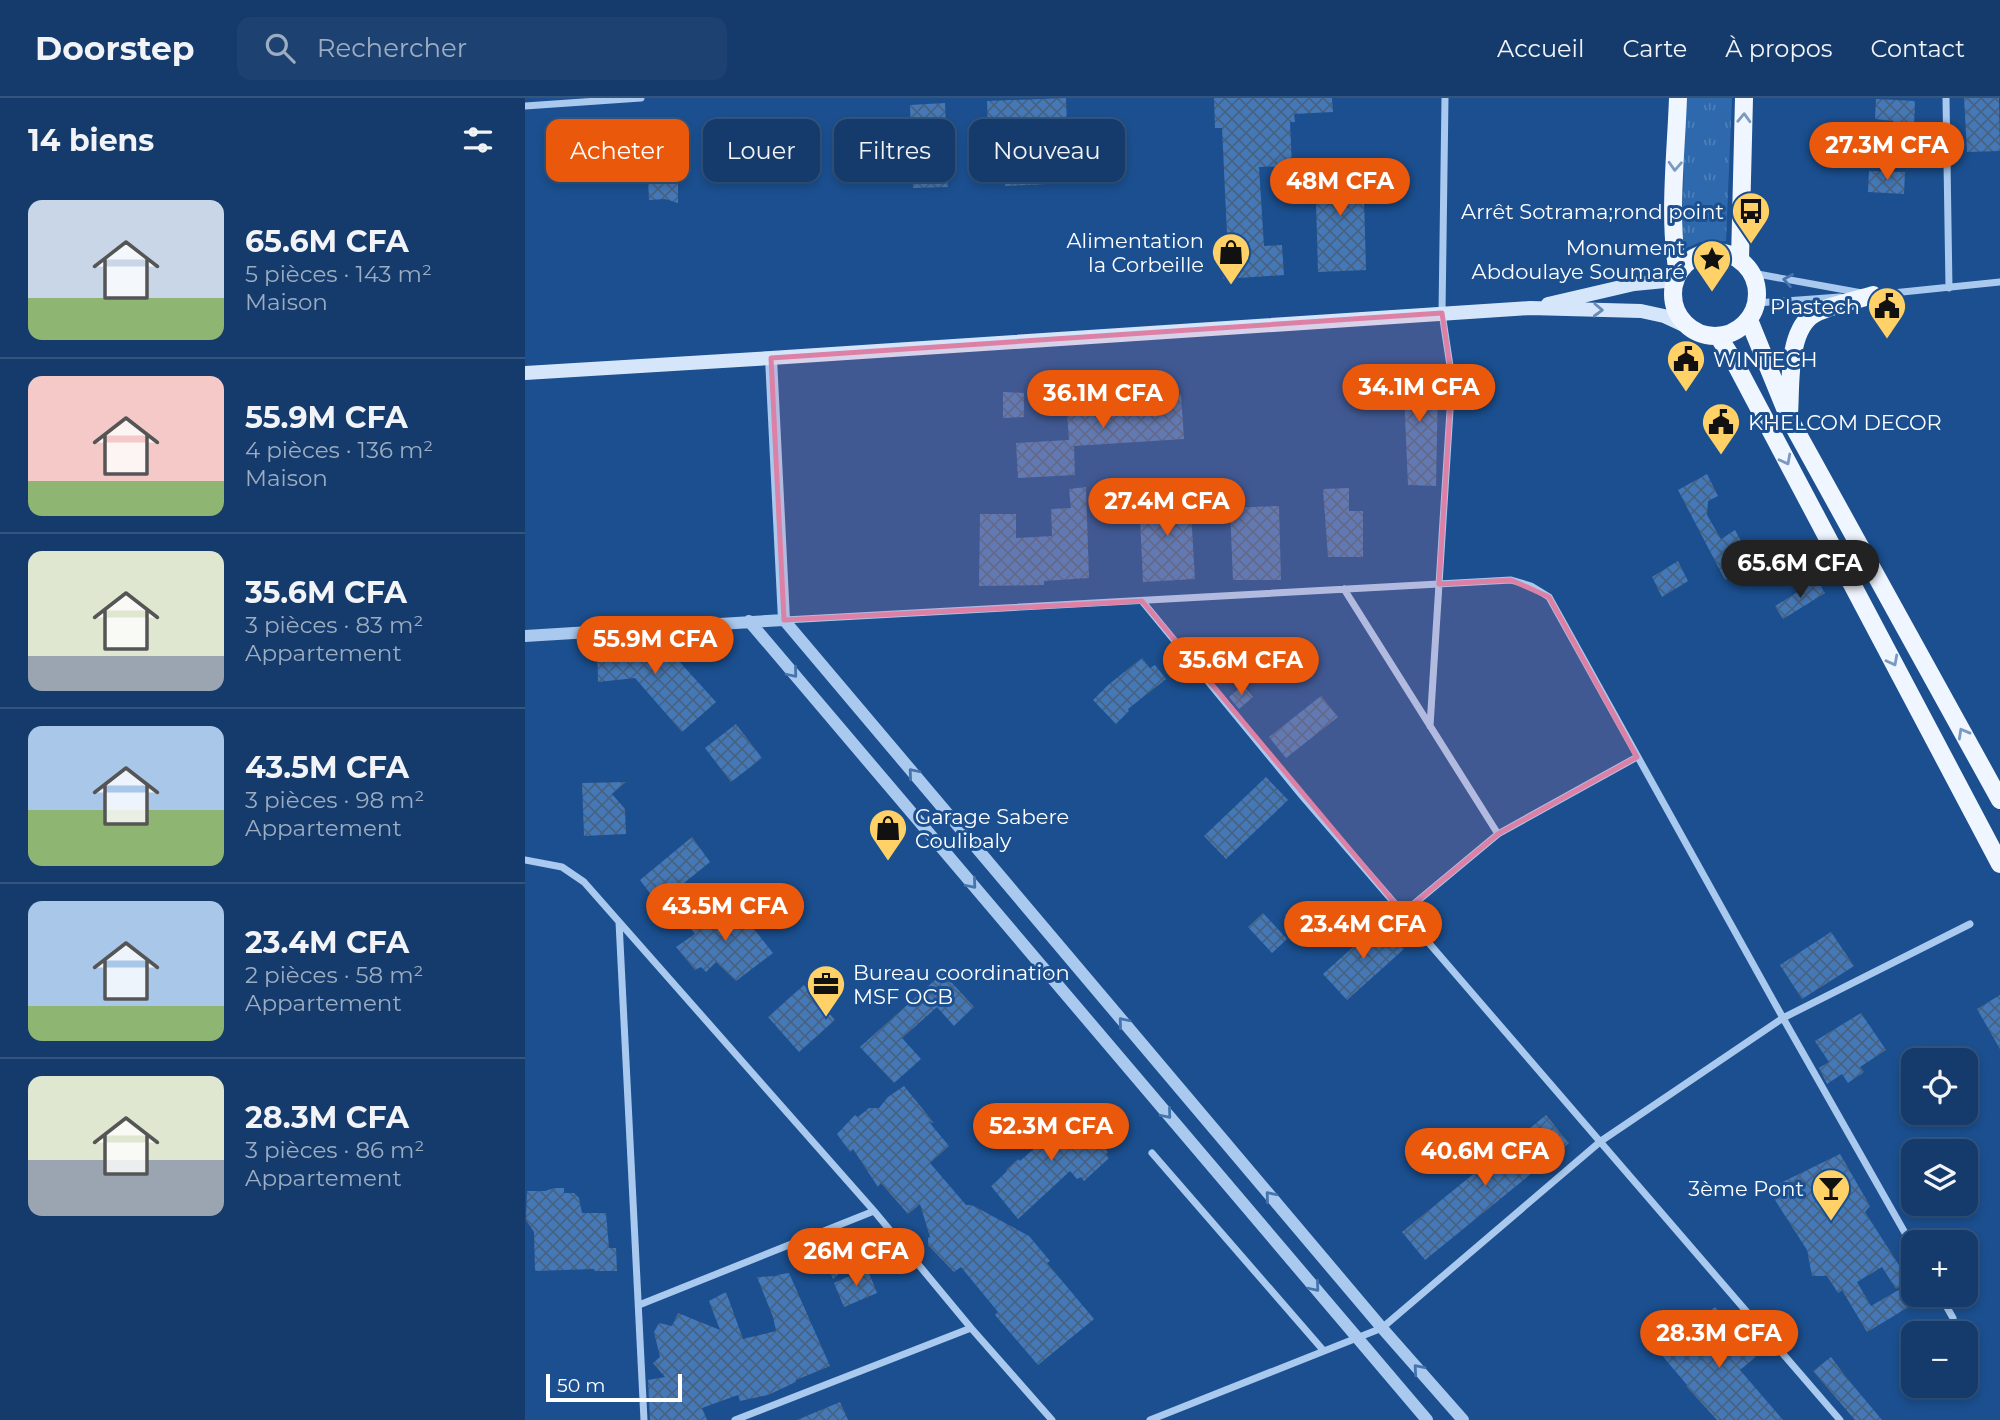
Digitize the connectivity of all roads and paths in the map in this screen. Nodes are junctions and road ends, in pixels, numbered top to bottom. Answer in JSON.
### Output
{"nodes":[{"id":1,"x":641,"y":98,"type":"edge"},
{"id":2,"x":1445,"y":98,"type":"edge"},
{"id":3,"x":1678,"y":98,"type":"edge"},
{"id":4,"x":1744,"y":98,"type":"edge"},
{"id":5,"x":1946,"y":98,"type":"edge"},
{"id":6,"x":525,"y":106,"type":"edge"},
{"id":7,"x":1746,"y":267,"type":"junction"},
{"id":8,"x":1677,"y":277,"type":"junction"},
{"id":9,"x":2000,"y":282,"type":"edge"},
{"id":10,"x":1949,"y":288,"type":"junction"},
{"id":11,"x":1873,"y":295,"type":"junction"},
{"id":12,"x":1757,"y":303,"type":"junction"},
{"id":13,"x":1530,"y":308,"type":"junction"},
{"id":14,"x":1442,"y":313,"type":"junction"},
{"id":15,"x":1749,"y":320,"type":"junction"},
{"id":16,"x":1690,"y":328,"type":"junction"},
{"id":17,"x":1718,"y":336,"type":"junction"},
{"id":18,"x":771,"y":358,"type":"junction"},
{"id":19,"x":525,"y":373,"type":"edge"},
{"id":20,"x":1789,"y":418,"type":"junction"},
{"id":21,"x":1439,"y":584,"type":"junction"},
{"id":22,"x":1344,"y":589,"type":"junction"},
{"id":23,"x":1142,"y":601,"type":"junction"},
{"id":24,"x":784,"y":620,"type":"junction"},
{"id":25,"x":749,"y":621,"type":"junction"},
{"id":26,"x":525,"y":636,"type":"edge"},
{"id":27,"x":1430,"y":726,"type":"junction"},
{"id":28,"x":1637,"y":757,"type":"junction"},
{"id":29,"x":2000,"y":800,"type":"edge"},
{"id":30,"x":1498,"y":834,"type":"junction"},
{"id":31,"x":525,"y":860,"type":"edge"},
{"id":32,"x":2000,"y":864,"type":"edge"},
{"id":33,"x":1403,"y":913,"type":"junction"},
{"id":34,"x":618,"y":921,"type":"junction"},
{"id":35,"x":1970,"y":925,"type":"dead end"},
{"id":36,"x":1783,"y":1018,"type":"junction"},
{"id":37,"x":1601,"y":1141,"type":"junction"},
{"id":38,"x":1152,"y":1153,"type":"dead end"},
{"id":39,"x":874,"y":1211,"type":"junction"},
{"id":40,"x":1903,"y":1230,"type":"edge"},
{"id":41,"x":639,"y":1305,"type":"junction"},
{"id":42,"x":1947,"y":1307,"type":"edge"},
{"id":43,"x":1953,"y":1318,"type":"dead end"},
{"id":44,"x":971,"y":1328,"type":"junction"},
{"id":45,"x":1382,"y":1328,"type":"junction"},
{"id":46,"x":1357,"y":1337,"type":"junction"},
{"id":47,"x":1324,"y":1350,"type":"junction"},
{"id":48,"x":644,"y":1420,"type":"edge"},
{"id":49,"x":734,"y":1420,"type":"edge"},
{"id":50,"x":1052,"y":1420,"type":"edge"},
{"id":51,"x":1150,"y":1420,"type":"edge"},
{"id":52,"x":1427,"y":1420,"type":"edge"},
{"id":53,"x":1463,"y":1420,"type":"edge"},
{"id":54,"x":1840,"y":1420,"type":"edge"}],
"edges":[{"from":1,"to":6,"type":"street"},
{"from":2,"to":14,"type":"street"},
{"from":3,"to":8,"type":"main road","one_way":true},
{"from":7,"to":4,"type":"main road","one_way":true},
{"from":5,"to":10,"type":"street"},
{"from":7,"to":8,"type":"main road"},
{"from":11,"to":7,"type":"street","one_way":true},
{"from":7,"to":12,"type":"main road"},
{"from":8,"to":13,"type":"main road"},
{"from":8,"to":16,"type":"main road"},
{"from":9,"to":10,"type":"street"},
{"from":10,"to":11,"type":"street"},
{"from":11,"to":12,"type":"street"},
{"from":11,"to":20,"type":"main road"},
{"from":12,"to":15,"type":"main road"},
{"from":13,"to":14,"type":"main road"},
{"from":13,"to":16,"type":"main road","one_way":true},
{"from":14,"to":18,"type":"main road"},
{"from":14,"to":21,"type":"street"},
{"from":15,"to":17,"type":"main road"},
{"from":15,"to":20,"type":"main road"},
{"from":16,"to":17,"type":"main road"},
{"from":17,"to":32,"type":"main road","one_way":true},
{"from":18,"to":19,"type":"main road"},
{"from":18,"to":24,"type":"street"},
{"from":29,"to":20,"type":"main road","one_way":true},
{"from":21,"to":22,"type":"street"},
{"from":21,"to":27,"type":"street"},
{"from":21,"to":28,"type":"street"},
{"from":22,"to":23,"type":"street"},
{"from":22,"to":27,"type":"street"},
{"from":23,"to":24,"type":"street"},
{"from":23,"to":33,"type":"street"},
{"from":24,"to":25,"type":"street"},
{"from":45,"to":24,"type":"street","one_way":true},
{"from":25,"to":26,"type":"street"},
{"from":25,"to":46,"type":"street","one_way":true},
{"from":27,"to":30,"type":"street"},
{"from":28,"to":30,"type":"street"},
{"from":28,"to":36,"type":"street"},
{"from":30,"to":33,"type":"street"},
{"from":31,"to":34,"type":"street"},
{"from":33,"to":37,"type":"street"},
{"from":34,"to":39,"type":"street"},
{"from":34,"to":41,"type":"street"},
{"from":35,"to":36,"type":"street"},
{"from":36,"to":37,"type":"street"},
{"from":36,"to":40,"type":"street"},
{"from":37,"to":45,"type":"street"},
{"from":37,"to":54,"type":"street"},
{"from":38,"to":47,"type":"street"},
{"from":39,"to":41,"type":"street"},
{"from":39,"to":44,"type":"street"},
{"from":41,"to":48,"type":"street"},
{"from":42,"to":43,"type":"street"},
{"from":44,"to":49,"type":"street"},
{"from":44,"to":50,"type":"street"},
{"from":45,"to":46,"type":"street"},
{"from":53,"to":45,"type":"street","one_way":true},
{"from":46,"to":47,"type":"street"},
{"from":46,"to":52,"type":"street"},
{"from":47,"to":51,"type":"street"}]}
